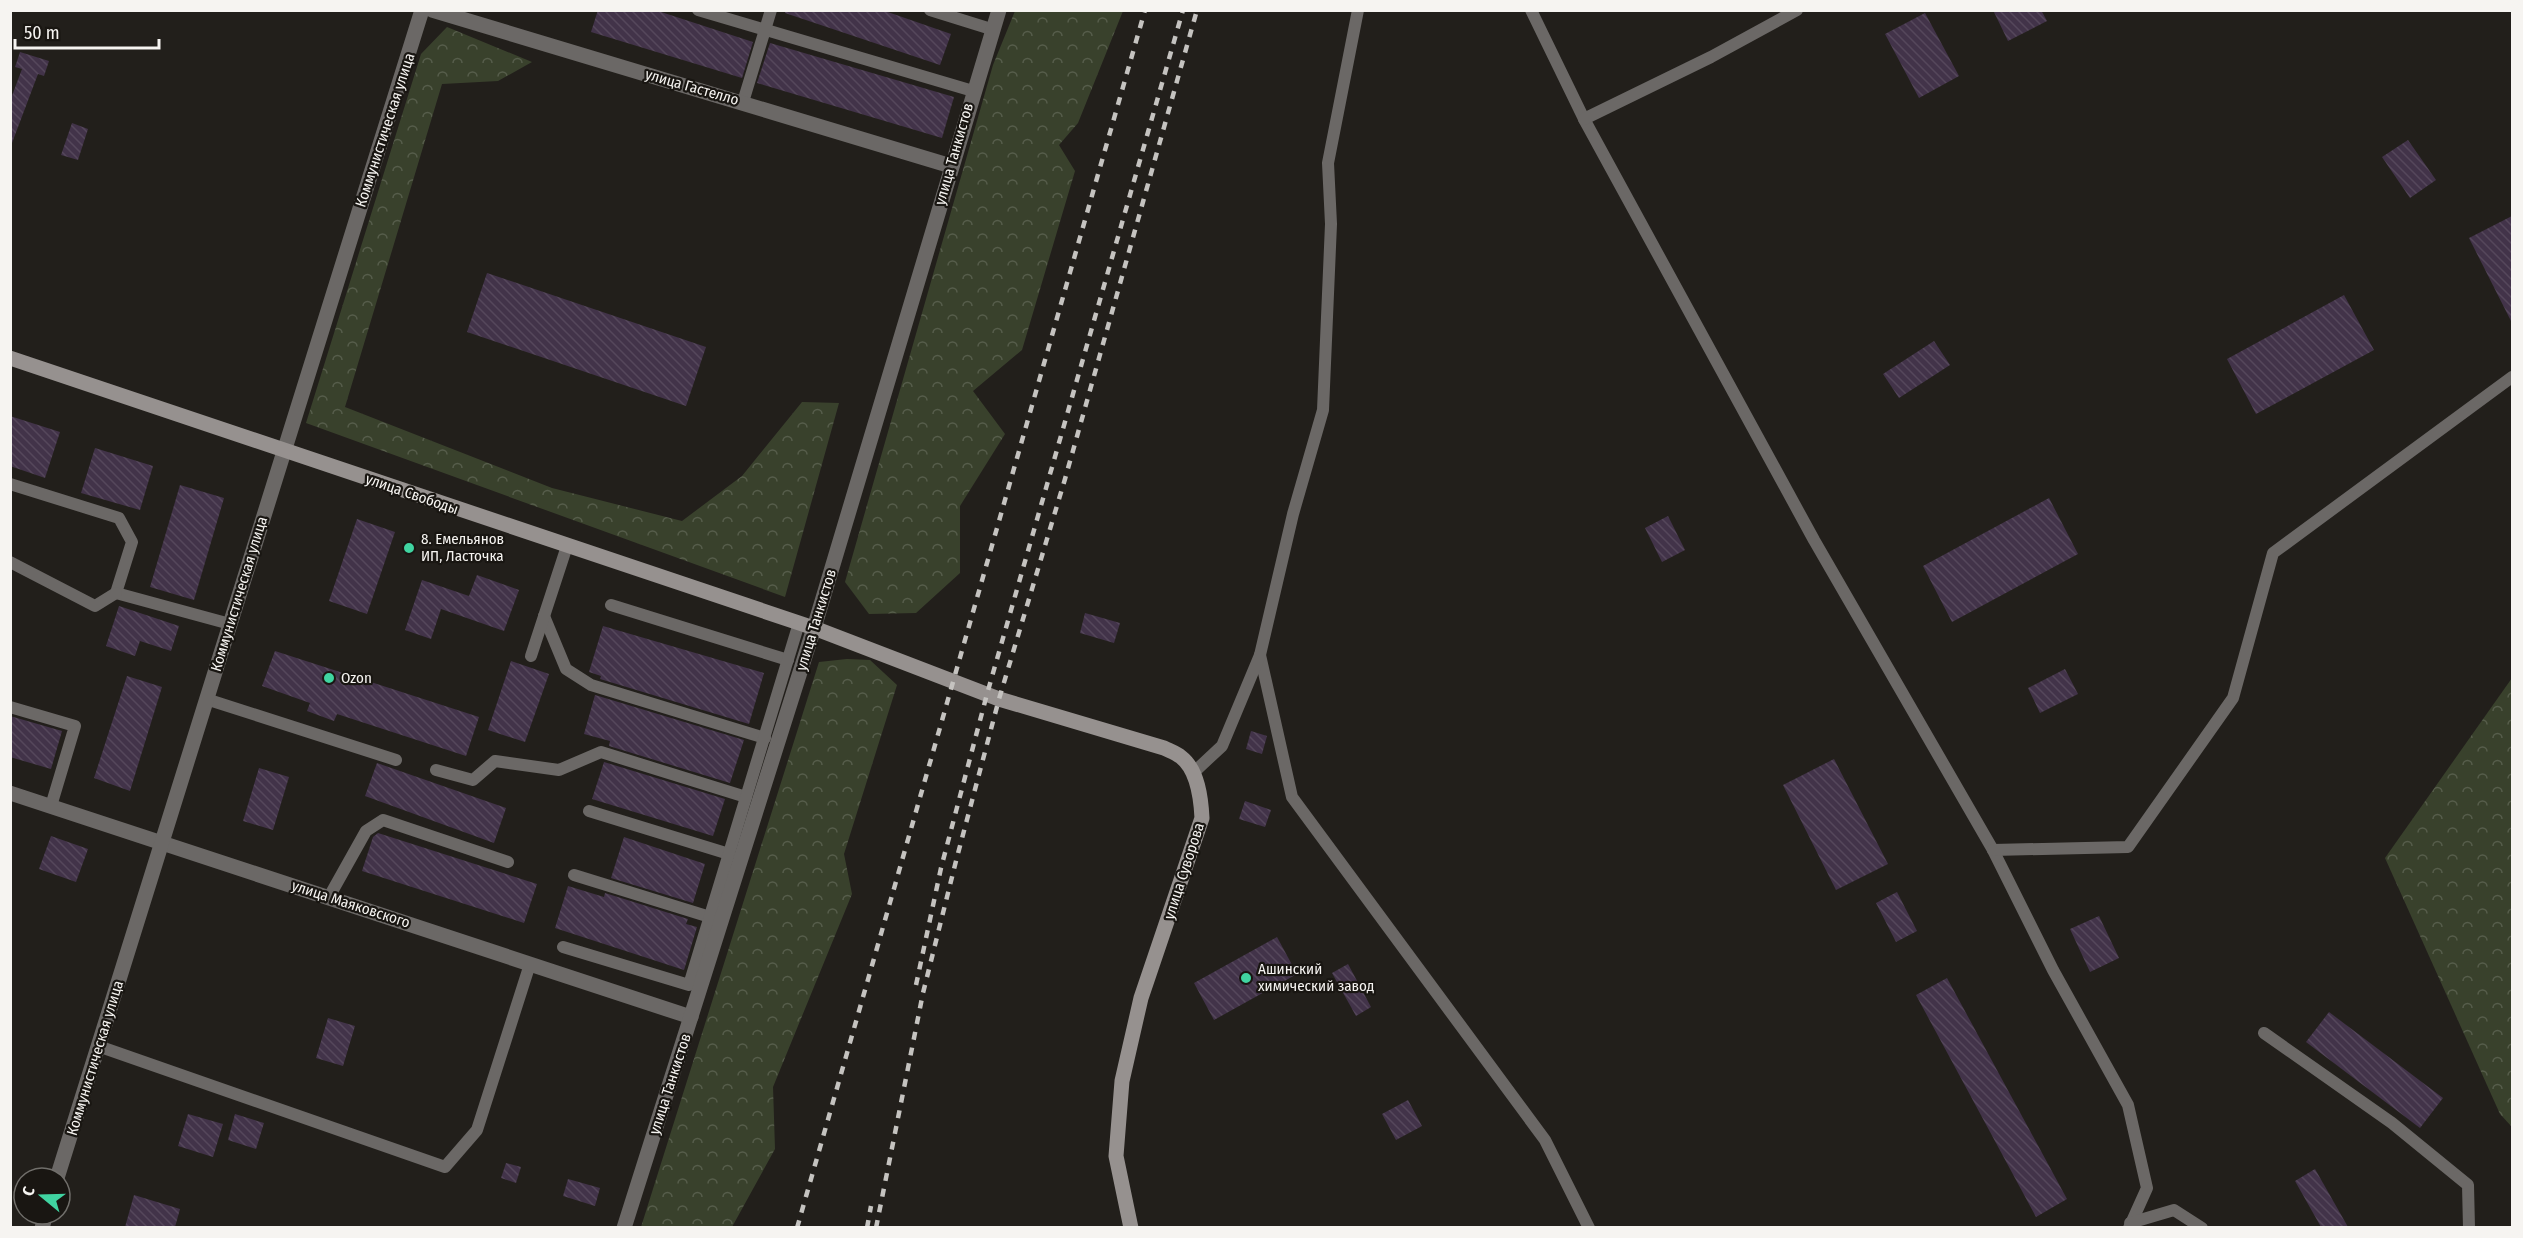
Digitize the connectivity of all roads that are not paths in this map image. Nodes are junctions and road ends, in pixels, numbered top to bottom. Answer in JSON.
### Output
{"nodes":[{"id":1,"x":422,"y":10,"type":"edge"},
{"id":2,"x":432,"y":10,"type":"edge"},
{"id":3,"x":698,"y":10,"type":"edge"},
{"id":4,"x":771,"y":10,"type":"edge"},
{"id":5,"x":930,"y":10,"type":"edge"},
{"id":6,"x":999,"y":10,"type":"edge"},
{"id":7,"x":1358,"y":10,"type":"edge"},
{"id":8,"x":1532,"y":10,"type":"edge"},
{"id":9,"x":1797,"y":10,"type":"edge"},
{"id":10,"x":991,"y":29,"type":"junction"},
{"id":11,"x":765,"y":31,"type":"junction"},
{"id":12,"x":973,"y":91,"type":"junction"},
{"id":13,"x":743,"y":102,"type":"junction"},
{"id":14,"x":1584,"y":119,"type":"junction"},
{"id":15,"x":951,"y":166,"type":"junction"},
{"id":16,"x":10,"y":358,"type":"edge"},
{"id":17,"x":2512,"y":377,"type":"edge"},
{"id":18,"x":283,"y":451,"type":"junction"},
{"id":19,"x":10,"y":484,"type":"edge"},
{"id":20,"x":567,"y":546,"type":"junction"},
{"id":21,"x":10,"y":562,"type":"edge"},
{"id":22,"x":116,"y":593,"type":"junction"},
{"id":23,"x":611,"y":605,"type":"dead end"},
{"id":24,"x":544,"y":616,"type":"junction"},
{"id":25,"x":230,"y":624,"type":"junction"},
{"id":26,"x":807,"y":626,"type":"junction"},
{"id":27,"x":531,"y":656,"type":"dead end"},
{"id":28,"x":1260,"y":656,"type":"junction"},
{"id":29,"x":789,"y":660,"type":"junction"},
{"id":30,"x":206,"y":699,"type":"junction"},
{"id":31,"x":10,"y":707,"type":"edge"},
{"id":32,"x":765,"y":738,"type":"junction"},
{"id":33,"x":396,"y":760,"type":"dead end"},
{"id":34,"x":436,"y":770,"type":"dead end"},
{"id":35,"x":1193,"y":773,"type":"junction"},
{"id":36,"x":10,"y":793,"type":"edge"},
{"id":37,"x":746,"y":796,"type":"junction"},
{"id":38,"x":51,"y":806,"type":"junction"},
{"id":39,"x":589,"y":812,"type":"dead end"},
{"id":40,"x":162,"y":841,"type":"junction"},
{"id":41,"x":1993,"y":850,"type":"junction"},
{"id":42,"x":729,"y":854,"type":"junction"},
{"id":43,"x":508,"y":862,"type":"dead end"},
{"id":44,"x":573,"y":875,"type":"dead end"},
{"id":45,"x":329,"y":897,"type":"junction"},
{"id":46,"x":710,"y":917,"type":"junction"},
{"id":47,"x":563,"y":946,"type":"dead end"},
{"id":48,"x":530,"y":964,"type":"junction"},
{"id":49,"x":691,"y":1017,"type":"junction"},
{"id":50,"x":2264,"y":1033,"type":"dead end"},
{"id":51,"x":98,"y":1046,"type":"junction"},
{"id":52,"x":61,"y":1166,"type":"edge"},
{"id":53,"x":2130,"y":1225,"type":"edge"},
{"id":54,"x":624,"y":1227,"type":"edge"},
{"id":55,"x":1131,"y":1227,"type":"edge"},
{"id":56,"x":1589,"y":1227,"type":"edge"},
{"id":57,"x":2202,"y":1227,"type":"edge"},
{"id":58,"x":2469,"y":1227,"type":"edge"}],
"edges":[{"from":1,"to":18,"type":"street","name":"Коммунистическая улица"},
{"from":2,"to":13,"type":"street","name":"улица Гастелло"},
{"from":3,"to":11,"type":"lane"},
{"from":4,"to":11,"type":"lane"},
{"from":5,"to":10,"type":"lane"},
{"from":6,"to":10,"type":"street","name":"улица Танкистов"},
{"from":7,"to":28,"type":"lane"},
{"from":8,"to":14,"type":"lane"},
{"from":9,"to":14,"type":"lane"},
{"from":10,"to":12,"type":"street","name":"улица Танкистов"},
{"from":11,"to":12,"type":"lane"},
{"from":11,"to":13,"type":"lane"},
{"from":12,"to":15,"type":"street","name":"улица Танкистов"},
{"from":13,"to":15,"type":"street","name":"улица Гастелло"},
{"from":14,"to":41,"type":"lane"},
{"from":15,"to":26,"type":"street","name":"улица Танкистов"},
{"from":16,"to":18,"type":"street","name":"улица Свободы"},
{"from":17,"to":41,"type":"lane"},
{"from":18,"to":20,"type":"street","name":"улица Свободы"},
{"from":18,"to":25,"type":"street","name":"Коммунистическая улица"},
{"from":19,"to":22,"type":"lane"},
{"from":20,"to":24,"type":"lane"},
{"from":20,"to":26,"type":"street","name":"улица Свободы"},
{"from":21,"to":22,"type":"lane"},
{"from":22,"to":25,"type":"lane"},
{"from":23,"to":29,"type":"lane"},
{"from":24,"to":27,"type":"lane"},
{"from":24,"to":32,"type":"lane"},
{"from":25,"to":30,"type":"street","name":"Коммунистическая улица"},
{"from":26,"to":29,"type":"lane"},
{"from":26,"to":35,"type":"street","name":"улица Суворова"},
{"from":26,"to":49,"type":"street","name":"улица Танкистов"},
{"from":28,"to":35,"type":"lane"},
{"from":28,"to":56,"type":"lane"},
{"from":29,"to":32,"type":"lane"},
{"from":30,"to":33,"type":"lane"},
{"from":30,"to":40,"type":"street","name":"Коммунистическая улица"},
{"from":31,"to":38,"type":"lane"},
{"from":32,"to":37,"type":"lane"},
{"from":34,"to":37,"type":"lane"},
{"from":35,"to":55,"type":"street","name":"улица Суворова"},
{"from":36,"to":38,"type":"street","name":"улица Маяковского"},
{"from":37,"to":42,"type":"lane"},
{"from":38,"to":40,"type":"street","name":"улица Маяковского"},
{"from":39,"to":42,"type":"lane"},
{"from":40,"to":45,"type":"street","name":"улица Маяковского"},
{"from":40,"to":51,"type":"street","name":"Коммунистическая улица"},
{"from":41,"to":53,"type":"lane"},
{"from":42,"to":46,"type":"lane"},
{"from":43,"to":45,"type":"lane"},
{"from":44,"to":46,"type":"lane"},
{"from":45,"to":48,"type":"street","name":"улица Маяковского"},
{"from":46,"to":47,"type":"lane"},
{"from":48,"to":49,"type":"street","name":"улица Маяковского"},
{"from":48,"to":51,"type":"lane"},
{"from":49,"to":54,"type":"street","name":"улица Танкистов"},
{"from":50,"to":58,"type":"lane"},
{"from":51,"to":52,"type":"street","name":"Коммунистическая улица"},
{"from":53,"to":57,"type":"lane"}]}
